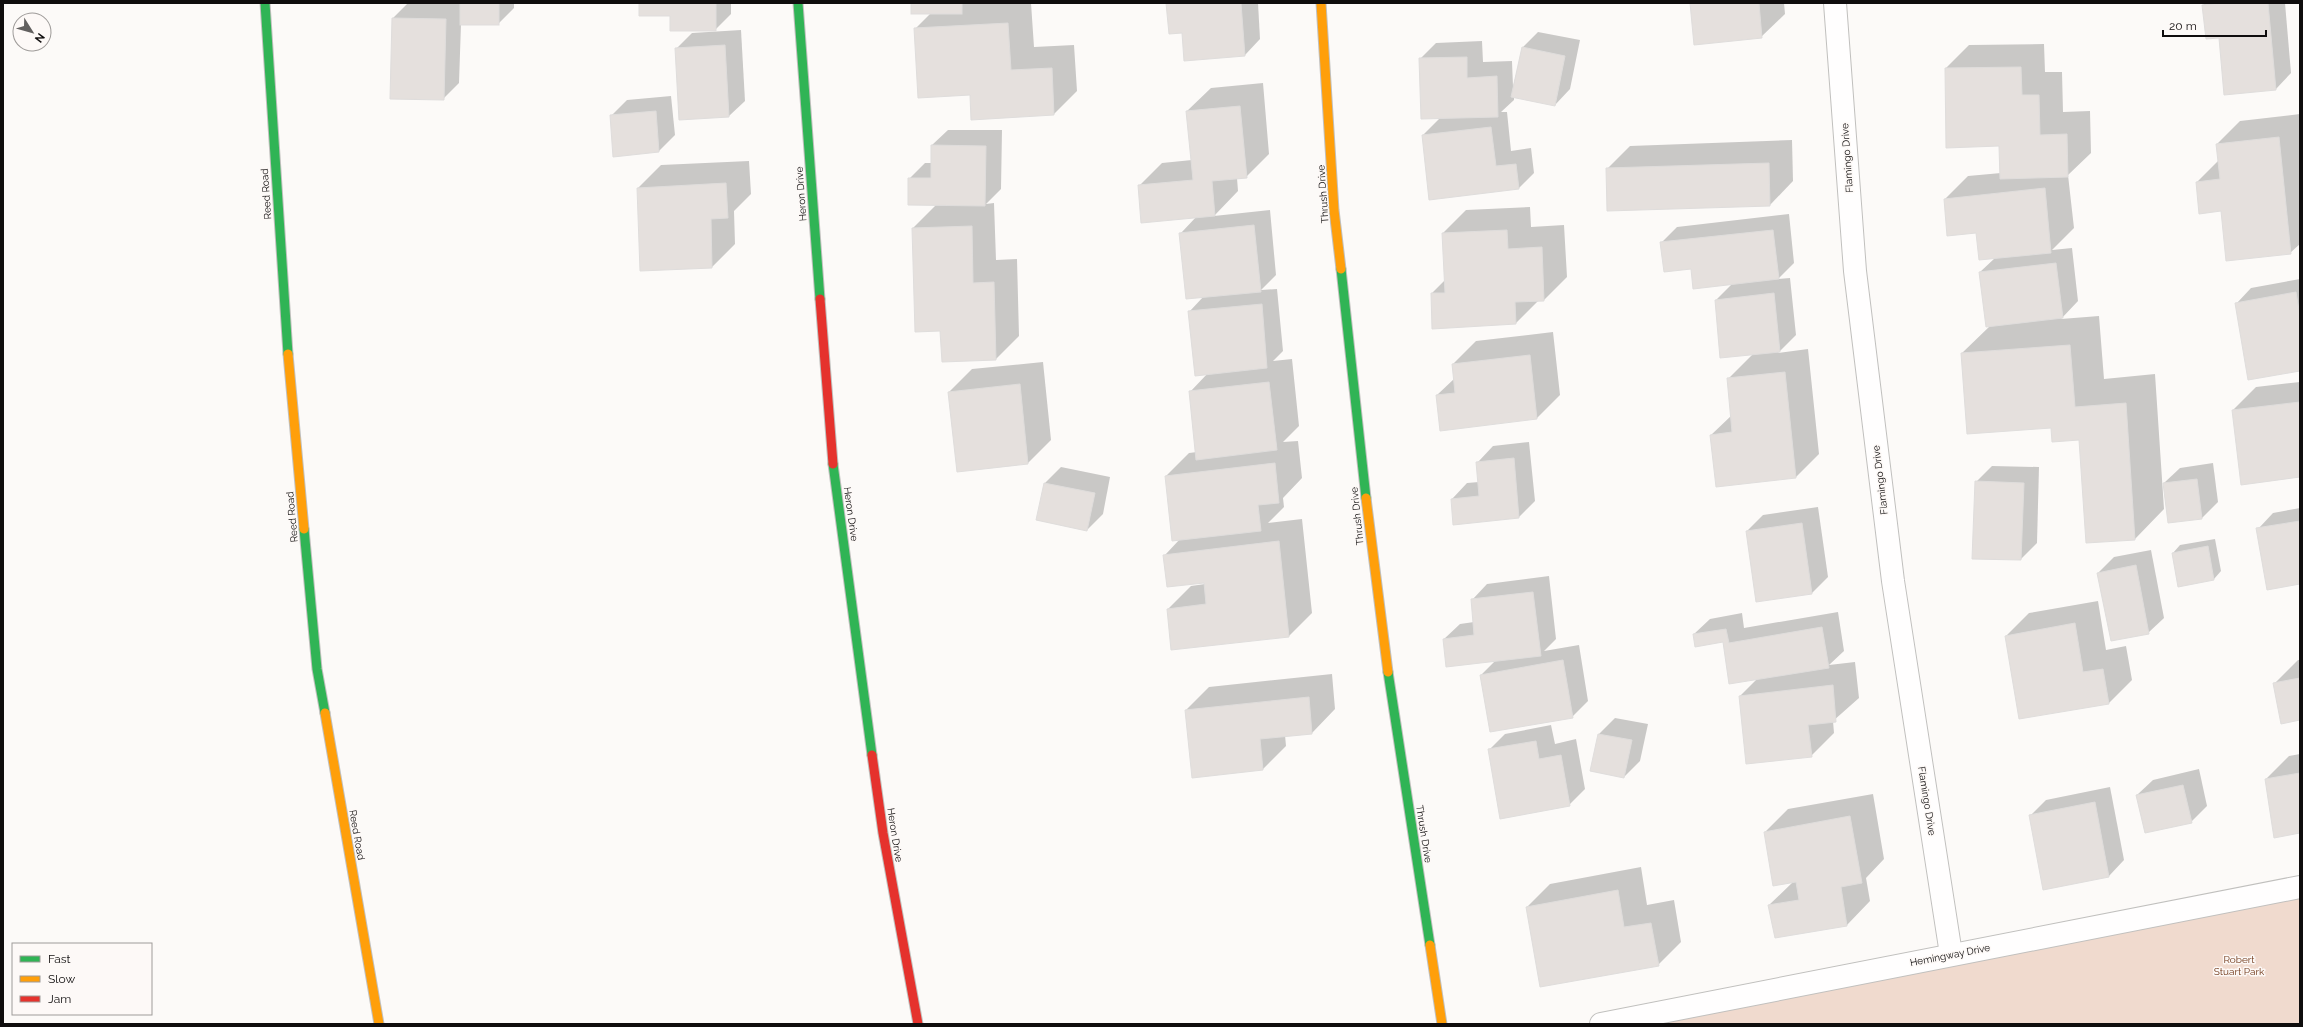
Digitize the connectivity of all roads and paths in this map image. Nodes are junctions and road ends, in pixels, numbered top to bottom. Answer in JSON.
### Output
{"nodes":[{"id":1,"x":265,"y":3,"type":"edge"},
{"id":2,"x":798,"y":3,"type":"edge"},
{"id":3,"x":1321,"y":3,"type":"edge"},
{"id":4,"x":1835,"y":3,"type":"edge"},
{"id":5,"x":2300,"y":887,"type":"edge"},
{"id":6,"x":1951,"y":954,"type":"junction"},
{"id":7,"x":379,"y":1024,"type":"edge"},
{"id":8,"x":918,"y":1024,"type":"edge"},
{"id":9,"x":1442,"y":1024,"type":"edge"},
{"id":10,"x":1600,"y":1024,"type":"edge"}],
"edges":[{"from":1,"to":7,"type":"street","name":"Reed Road"},
{"from":2,"to":8,"type":"street","name":"Heron Drive"},
{"from":3,"to":9,"type":"street","name":"Thrush Drive"},
{"from":4,"to":6,"type":"street","name":"Flamingo Drive"},
{"from":5,"to":6,"type":"street","name":"Hemingway Drive"},
{"from":6,"to":10,"type":"street","name":"Hemingway Drive"}]}
